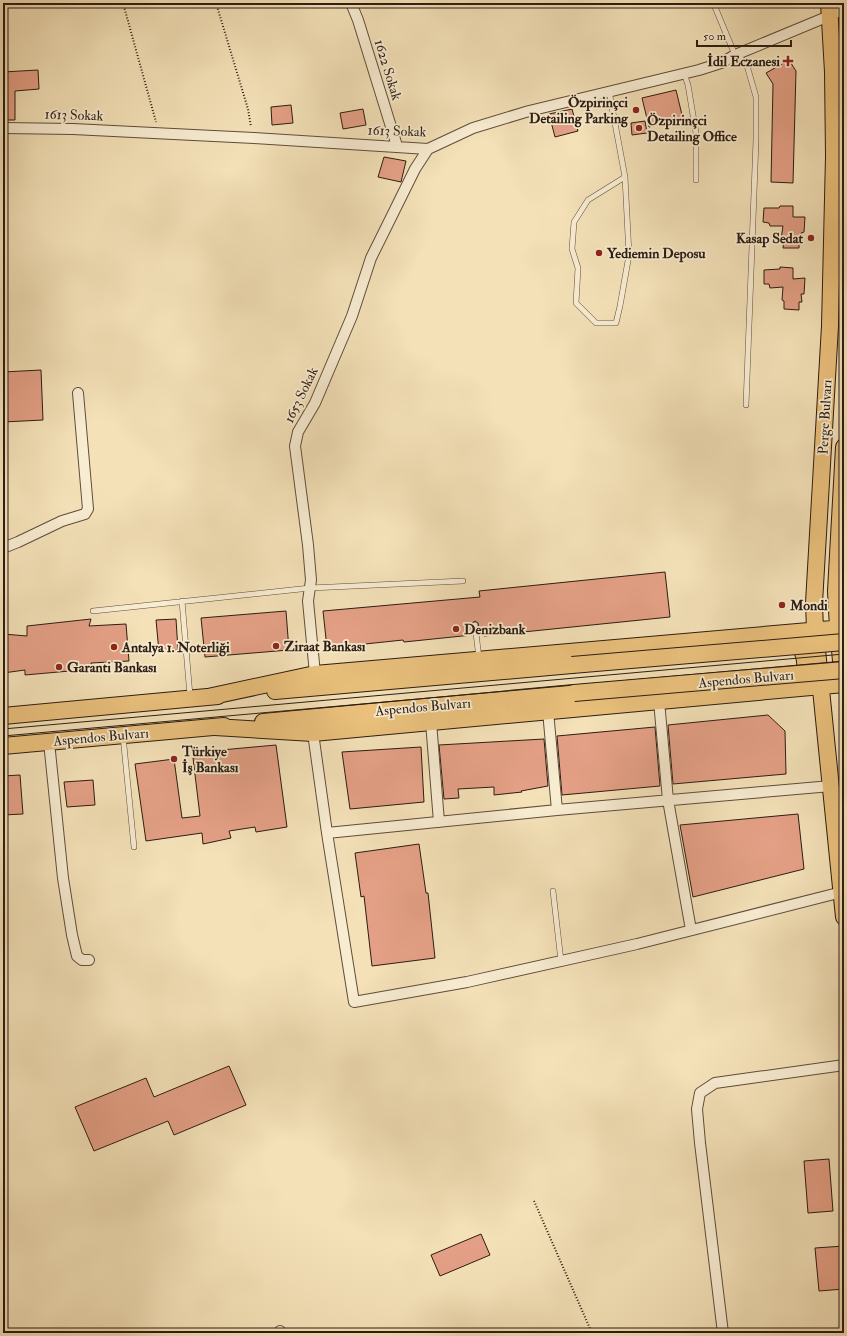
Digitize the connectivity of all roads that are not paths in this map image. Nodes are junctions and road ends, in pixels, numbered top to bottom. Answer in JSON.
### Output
{"nodes":[{"id":1,"x":352,"y":3,"type":"edge"},
{"id":2,"x":715,"y":3,"type":"edge"},
{"id":3,"x":844,"y":9,"type":"edge"},
{"id":4,"x":825,"y":14,"type":"edge"},
{"id":5,"x":735,"y":55,"type":"junction"},
{"id":6,"x":684,"y":73,"type":"junction"},
{"id":7,"x":609,"y":91,"type":"junction"},
{"id":8,"x":3,"y":128,"type":"edge"},
{"id":9,"x":396,"y":146,"type":"junction"},
{"id":10,"x":428,"y":148,"type":"junction"},
{"id":11,"x":625,"y":177,"type":"junction"},
{"id":12,"x":696,"y":180,"type":"dead end"},
{"id":13,"x":78,"y":393,"type":"dead end"},
{"id":14,"x":746,"y":405,"type":"dead end"},
{"id":15,"x":844,"y":447,"type":"edge"},
{"id":16,"x":843,"y":474,"type":"edge"},
{"id":17,"x":3,"y":548,"type":"edge"},
{"id":18,"x":463,"y":580,"type":"dead end"},
{"id":19,"x":310,"y":588,"type":"junction"},
{"id":20,"x":182,"y":602,"type":"junction"},
{"id":21,"x":93,"y":610,"type":"dead end"},
{"id":22,"x":475,"y":625,"type":"dead end"},
{"id":23,"x":815,"y":630,"type":"junction"},
{"id":24,"x":780,"y":633,"type":"junction"},
{"id":25,"x":842,"y":633,"type":"edge"},
{"id":26,"x":479,"y":660,"type":"junction"},
{"id":27,"x":315,"y":674,"type":"junction"},
{"id":28,"x":844,"y":682,"type":"edge"},
{"id":29,"x":821,"y":686,"type":"junction"},
{"id":30,"x":790,"y":689,"type":"junction"},
{"id":31,"x":208,"y":697,"type":"junction"},
{"id":32,"x":190,"y":699,"type":"junction"},
{"id":33,"x":659,"y":702,"type":"junction"},
{"id":34,"x":548,"y":711,"type":"junction"},
{"id":35,"x":3,"y":716,"type":"edge"},
{"id":36,"x":431,"y":722,"type":"junction"},
{"id":37,"x":215,"y":727,"type":"junction"},
{"id":38,"x":313,"y":733,"type":"junction"},
{"id":39,"x":122,"y":735,"type":"junction"},
{"id":40,"x":49,"y":742,"type":"junction"},
{"id":41,"x":3,"y":746,"type":"edge"},
{"id":42,"x":831,"y":786,"type":"junction"},
{"id":43,"x":668,"y":800,"type":"junction"},
{"id":44,"x":557,"y":810,"type":"junction"},
{"id":45,"x":439,"y":822,"type":"junction"},
{"id":46,"x":327,"y":833,"type":"junction"},
{"id":47,"x":134,"y":847,"type":"dead end"},
{"id":48,"x":553,"y":890,"type":"dead end"},
{"id":49,"x":842,"y":892,"type":"junction"},
{"id":50,"x":844,"y":917,"type":"edge"},
{"id":51,"x":691,"y":930,"type":"junction"},
{"id":52,"x":89,"y":960,"type":"dead end"},
{"id":53,"x":561,"y":961,"type":"junction"},
{"id":54,"x":844,"y":1065,"type":"edge"},
{"id":55,"x":723,"y":1333,"type":"edge"}],
"edges":[{"from":1,"to":9,"type":"street","name":"1622 Sokak"},
{"from":2,"to":5,"type":"lane"},
{"from":3,"to":4,"type":"street","name":"1613 Sokak"},
{"from":4,"to":5,"type":"street","name":"1613 Sokak"},
{"from":4,"to":23,"type":"main road","name":"Perge Bulvarı"},
{"from":5,"to":6,"type":"street","name":"1613 Sokak"},
{"from":5,"to":14,"type":"lane"},
{"from":6,"to":7,"type":"street","name":"1613 Sokak"},
{"from":6,"to":12,"type":"lane"},
{"from":7,"to":10,"type":"street","name":"1613 Sokak"},
{"from":7,"to":11,"type":"lane"},
{"from":8,"to":9,"type":"street","name":"1613 Sokak"},
{"from":9,"to":10,"type":"street","name":"1613 Sokak"},
{"from":10,"to":19,"type":"street","name":"1653 Sokak"},
{"from":11,"to":11,"type":"lane"},
{"from":13,"to":17,"type":"street"},
{"from":15,"to":16,"type":"main road","name":"Perge Bulvarı"},
{"from":16,"to":25,"type":"main road","name":"Perge Bulvarı"},
{"from":18,"to":19,"type":"lane"},
{"from":19,"to":20,"type":"lane"},
{"from":19,"to":27,"type":"street","name":"1653 Sokak"},
{"from":20,"to":21,"type":"lane"},
{"from":20,"to":32,"type":"lane"},
{"from":22,"to":26,"type":"lane"},
{"from":23,"to":24,"type":"main road"},
{"from":23,"to":25,"type":"main road"},
{"from":23,"to":29,"type":"main road","name":"Perge Bulvarı"},
{"from":24,"to":26,"type":"main road"},
{"from":24,"to":30,"type":"main road"},
{"from":25,"to":28,"type":"main road","name":"Perge Bulvarı"},
{"from":25,"to":31,"type":"main road","name":"Aspendos Bulvarı","bridge":true},
{"from":26,"to":27,"type":"main road"},
{"from":27,"to":31,"type":"main road"},
{"from":28,"to":29,"type":"main road"},
{"from":28,"to":37,"type":"main road","name":"Aspendos Bulvarı","bridge":true},
{"from":29,"to":30,"type":"main road"},
{"from":29,"to":42,"type":"main road","name":"Perge Bulvarı"},
{"from":30,"to":33,"type":"main road"},
{"from":31,"to":32,"type":"main road","name":"Aspendos Bulvarı"},
{"from":32,"to":35,"type":"main road","name":"Aspendos Bulvarı"},
{"from":33,"to":34,"type":"main road"},
{"from":33,"to":43,"type":"street"},
{"from":34,"to":36,"type":"main road"},
{"from":34,"to":44,"type":"street"},
{"from":36,"to":38,"type":"main road"},
{"from":36,"to":45,"type":"street"},
{"from":37,"to":38,"type":"main road"},
{"from":37,"to":39,"type":"main road","name":"Aspendos Bulvarı"},
{"from":38,"to":46,"type":"street"},
{"from":39,"to":40,"type":"main road","name":"Aspendos Bulvarı"},
{"from":39,"to":47,"type":"lane"},
{"from":40,"to":41,"type":"main road","name":"Aspendos Bulvarı"},
{"from":40,"to":52,"type":"street"},
{"from":42,"to":43,"type":"street"},
{"from":42,"to":49,"type":"main road","name":"Perge Bulvarı"},
{"from":43,"to":44,"type":"street"},
{"from":43,"to":51,"type":"street"},
{"from":44,"to":45,"type":"street"},
{"from":45,"to":46,"type":"street"},
{"from":46,"to":53,"type":"street"},
{"from":48,"to":53,"type":"lane"},
{"from":49,"to":50,"type":"main road","name":"Perge Bulvarı"},
{"from":49,"to":51,"type":"street"},
{"from":51,"to":53,"type":"street"},
{"from":54,"to":55,"type":"street"}]}
